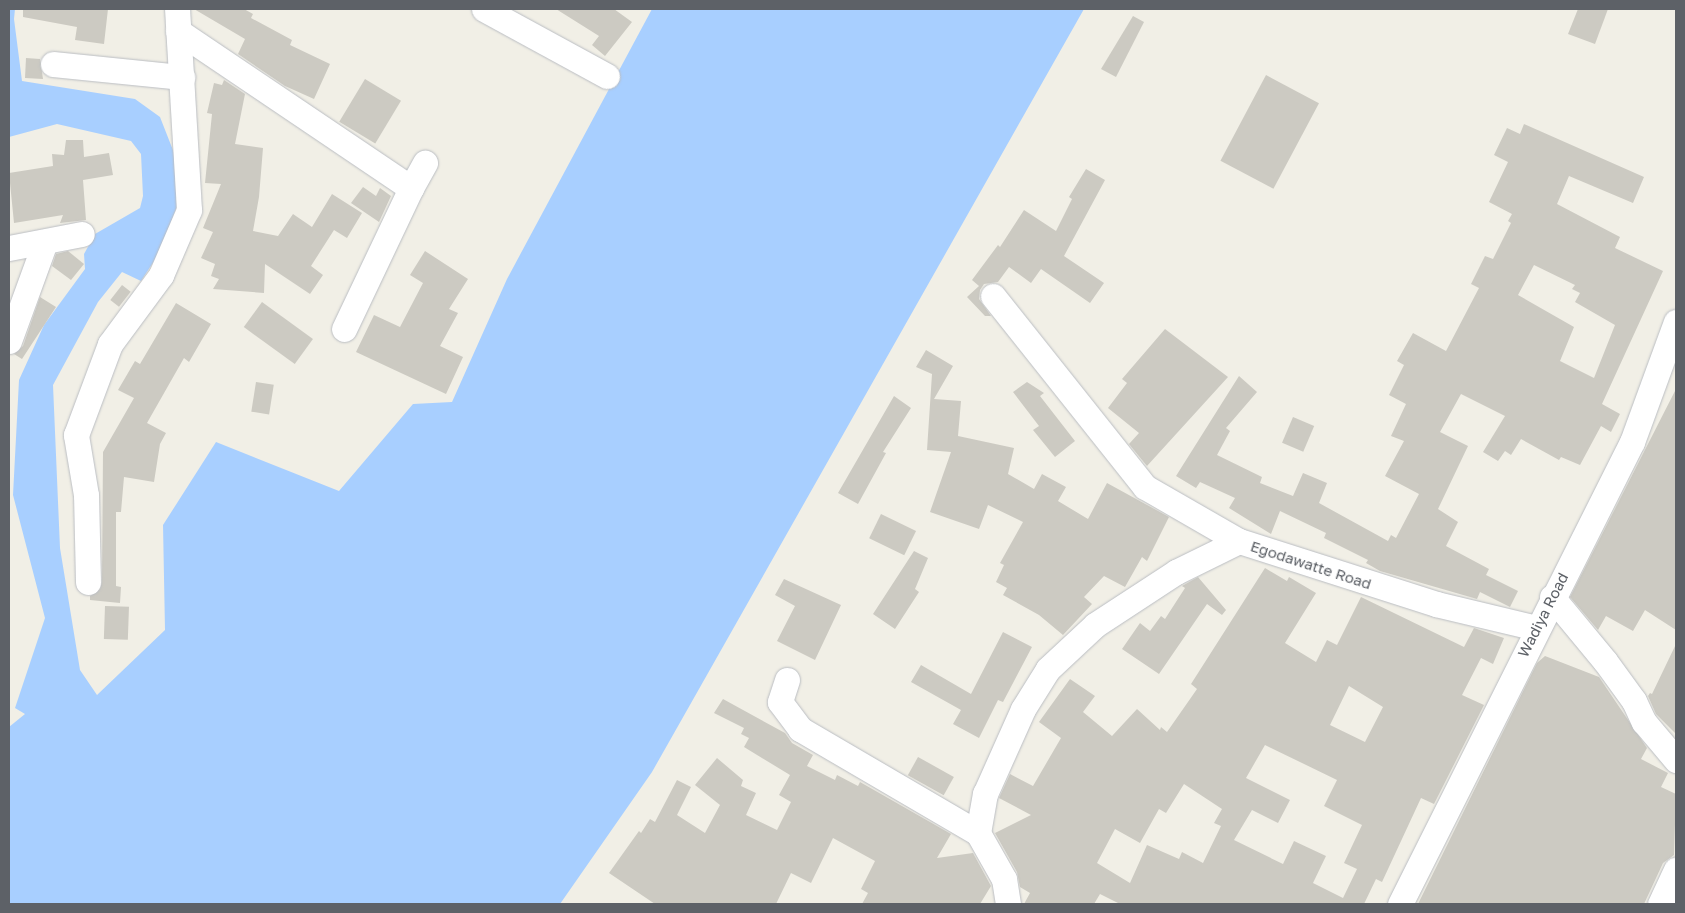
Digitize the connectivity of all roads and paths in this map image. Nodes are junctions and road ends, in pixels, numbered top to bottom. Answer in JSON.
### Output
{"nodes":[{"id":1,"x":484,"y":9,"type":"edge"},
{"id":2,"x":177,"y":20,"type":"edge"},
{"id":3,"x":53,"y":64,"type":"dead end"},
{"id":4,"x":607,"y":76,"type":"dead end"},
{"id":5,"x":182,"y":77,"type":"junction"},
{"id":6,"x":425,"y":163,"type":"dead end"},
{"id":7,"x":411,"y":188,"type":"junction"},
{"id":8,"x":82,"y":234,"type":"dead end"},
{"id":9,"x":28,"y":245,"type":"edge"},
{"id":10,"x":993,"y":296,"type":"dead end"},
{"id":11,"x":1676,"y":322,"type":"edge"},
{"id":12,"x":344,"y":329,"type":"dead end"},
{"id":13,"x":9,"y":341,"type":"edge"},
{"id":14,"x":1239,"y":541,"type":"junction"},
{"id":15,"x":88,"y":582,"type":"dead end"},
{"id":16,"x":1552,"y":597,"type":"junction"},
{"id":17,"x":1537,"y":628,"type":"junction"},
{"id":18,"x":787,"y":680,"type":"dead end"},
{"id":19,"x":1676,"y":760,"type":"edge"},
{"id":20,"x":978,"y":833,"type":"junction"},
{"id":21,"x":1676,"y":869,"type":"edge"},
{"id":22,"x":1008,"y":904,"type":"edge"},
{"id":23,"x":1400,"y":904,"type":"edge"},
{"id":24,"x":1660,"y":904,"type":"edge"}],
"edges":[{"from":1,"to":4,"type":"street"},
{"from":2,"to":5,"type":"street"},
{"from":2,"to":7,"type":"street"},
{"from":3,"to":5,"type":"street"},
{"from":5,"to":15,"type":"street"},
{"from":6,"to":7,"type":"street"},
{"from":7,"to":12,"type":"street"},
{"from":8,"to":9,"type":"street"},
{"from":9,"to":13,"type":"street"},
{"from":10,"to":14,"type":"street"},
{"from":11,"to":16,"type":"street","name":"Wadiya Road"},
{"from":14,"to":17,"type":"street","name":"Egodawatte Road"},
{"from":14,"to":20,"type":"street","name":"Egodawatte Road"},
{"from":16,"to":17,"type":"street","name":"Wadiya Road"},
{"from":16,"to":19,"type":"street"},
{"from":17,"to":23,"type":"street","name":"Wadiya Road"},
{"from":18,"to":20,"type":"street"},
{"from":20,"to":22,"type":"street"},
{"from":21,"to":24,"type":"street"}]}
